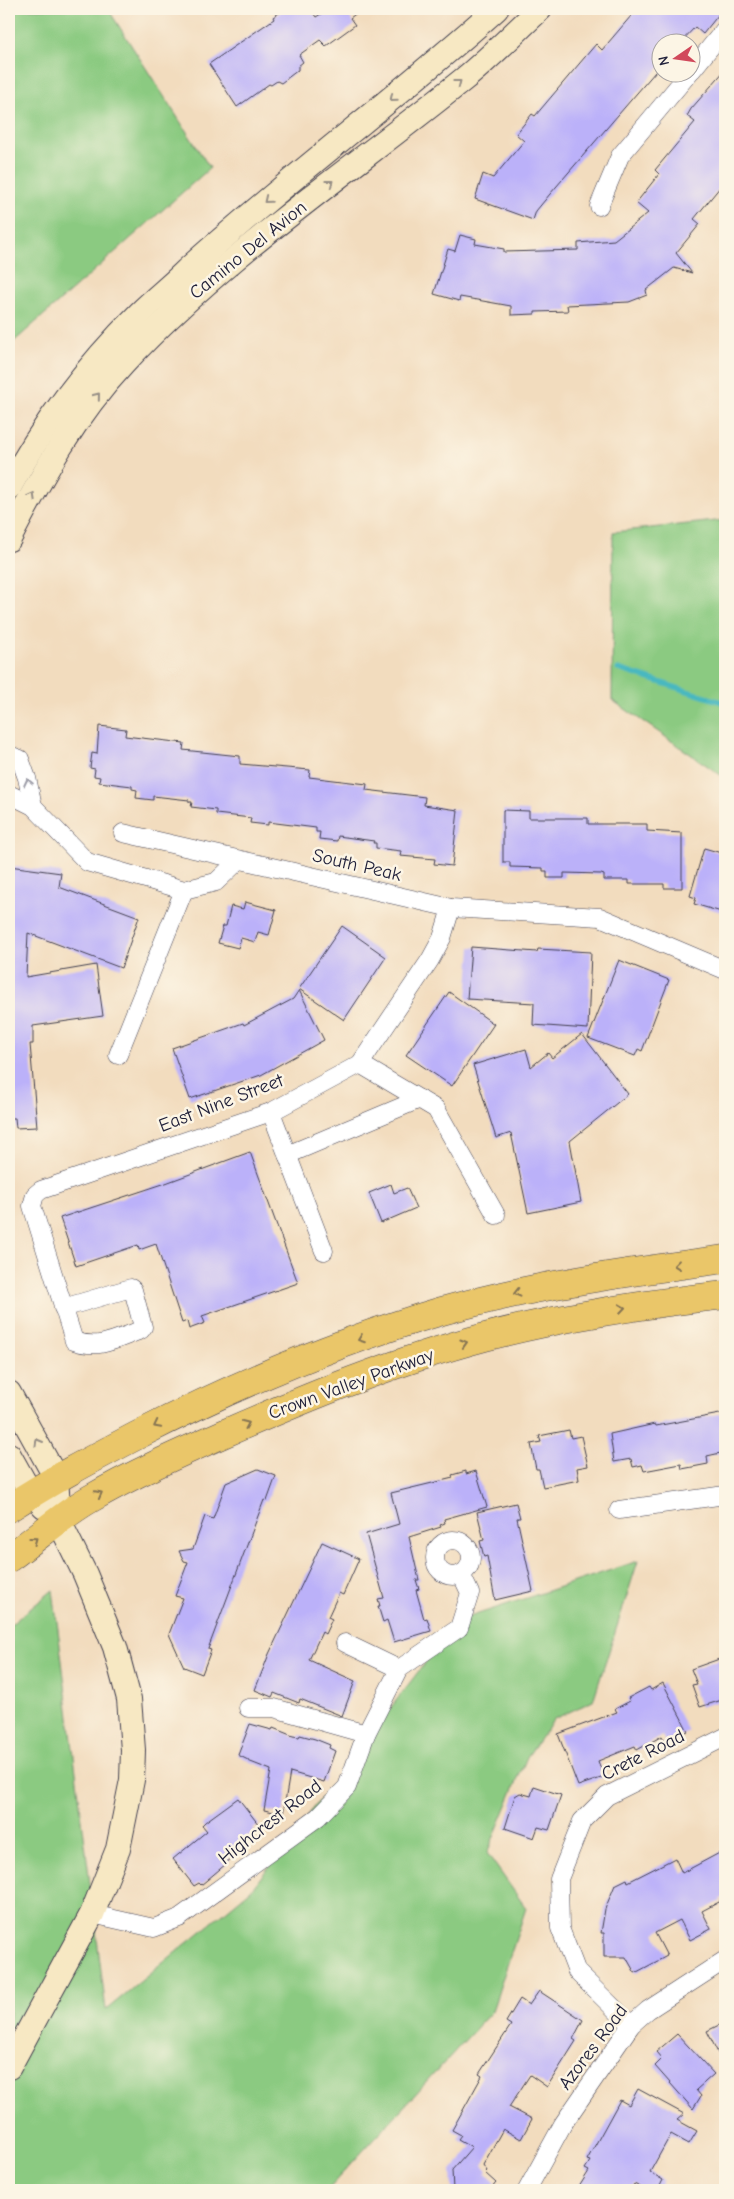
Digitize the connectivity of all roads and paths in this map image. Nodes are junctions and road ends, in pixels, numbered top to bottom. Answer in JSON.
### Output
{"nodes":[{"id":1,"x":496,"y":9,"type":"edge"},
{"id":2,"x":540,"y":9,"type":"edge"},
{"id":3,"x":725,"y":30,"type":"edge"},
{"id":4,"x":702,"y":58,"type":"edge"},
{"id":5,"x":682,"y":82,"type":"edge"},
{"id":6,"x":599,"y":206,"type":"dead end"},
{"id":7,"x":59,"y":428,"type":"junction"},
{"id":8,"x":9,"y":488,"type":"edge"},
{"id":9,"x":9,"y":539,"type":"edge"},
{"id":10,"x":9,"y":755,"type":"edge"},
{"id":11,"x":9,"y":794,"type":"edge"},
{"id":12,"x":33,"y":806,"type":"junction"},
{"id":13,"x":123,"y":833,"type":"dead end"},
{"id":14,"x":239,"y":860,"type":"junction"},
{"id":15,"x":184,"y":890,"type":"junction"},
{"id":16,"x":451,"y":908,"type":"junction"},
{"id":17,"x":725,"y":970,"type":"edge"},
{"id":18,"x":118,"y":1055,"type":"dead end"},
{"id":19,"x":360,"y":1064,"type":"junction"},
{"id":20,"x":420,"y":1099,"type":"junction"},
{"id":21,"x":271,"y":1112,"type":"junction"},
{"id":22,"x":287,"y":1155,"type":"junction"},
{"id":23,"x":496,"y":1215,"type":"dead end"},
{"id":24,"x":324,"y":1251,"type":"dead end"},
{"id":25,"x":725,"y":1259,"type":"edge"},
{"id":26,"x":725,"y":1295,"type":"edge"},
{"id":27,"x":63,"y":1308,"type":"junction"},
{"id":28,"x":9,"y":1393,"type":"edge"},
{"id":29,"x":9,"y":1455,"type":"edge"},
{"id":30,"x":56,"y":1478,"type":"junction"},
{"id":31,"x":32,"y":1493,"type":"junction"},
{"id":32,"x":725,"y":1495,"type":"edge"},
{"id":33,"x":9,"y":1508,"type":"edge"},
{"id":34,"x":619,"y":1510,"type":"dead end"},
{"id":35,"x":59,"y":1522,"type":"junction"},
{"id":36,"x":9,"y":1558,"type":"edge"},
{"id":37,"x":462,"y":1574,"type":"dead end"},
{"id":38,"x":345,"y":1643,"type":"dead end"},
{"id":39,"x":399,"y":1669,"type":"junction"},
{"id":40,"x":248,"y":1708,"type":"dead end"},
{"id":41,"x":366,"y":1734,"type":"junction"},
{"id":42,"x":725,"y":1736,"type":"edge"},
{"id":43,"x":92,"y":1914,"type":"junction"},
{"id":44,"x":725,"y":1960,"type":"edge"},
{"id":45,"x":631,"y":2026,"type":"junction"},
{"id":46,"x":9,"y":2068,"type":"edge"},
{"id":47,"x":527,"y":2190,"type":"edge"}],
"edges":[{"from":1,"to":7,"type":"main road","name":"Camino Del Avion","one_way":true},
{"from":7,"to":2,"type":"main road","name":"Camino Del Avion","one_way":true},
{"from":3,"to":4,"type":"street"},
{"from":5,"to":6,"type":"street"},
{"from":7,"to":8,"type":"main road","name":"Camino Del Avion"},
{"from":9,"to":7,"type":"main road","name":"Camino Del Avion","one_way":true},
{"from":12,"to":10,"type":"street","one_way":true},
{"from":11,"to":12,"type":"street"},
{"from":12,"to":15,"type":"street"},
{"from":13,"to":14,"type":"street","name":"South Peak"},
{"from":14,"to":15,"type":"street"},
{"from":14,"to":16,"type":"street","name":"South Peak"},
{"from":15,"to":18,"type":"street"},
{"from":16,"to":17,"type":"street","name":"South Peak"},
{"from":16,"to":19,"type":"street","name":"East Nine Street"},
{"from":19,"to":20,"type":"street"},
{"from":19,"to":21,"type":"street","name":"East Nine Street"},
{"from":20,"to":22,"type":"street"},
{"from":20,"to":23,"type":"street"},
{"from":21,"to":22,"type":"street"},
{"from":21,"to":27,"type":"street","name":"East Nine Street"},
{"from":22,"to":24,"type":"street"},
{"from":25,"to":30,"type":"main road","name":"Crown Valley Parkway","one_way":true},
{"from":35,"to":26,"type":"main road","name":"Crown Valley Parkway","one_way":true},
{"from":27,"to":27,"type":"street","name":"East Nine Street"},
{"from":30,"to":28,"type":"main road","one_way":true},
{"from":29,"to":31,"type":"main road"},
{"from":30,"to":31,"type":"main road","name":"Crown Valley Parkway"},
{"from":30,"to":35,"type":"main road"},
{"from":31,"to":33,"type":"main road","name":"Crown Valley Parkway"},
{"from":31,"to":35,"type":"main road"},
{"from":32,"to":34,"type":"street"},
{"from":36,"to":35,"type":"main road","name":"Crown Valley Parkway","one_way":true},
{"from":35,"to":43,"type":"main road"},
{"from":37,"to":39,"type":"street","name":"Highcrest Road"},
{"from":38,"to":39,"type":"street"},
{"from":39,"to":41,"type":"street","name":"Highcrest Road"},
{"from":40,"to":41,"type":"street"},
{"from":41,"to":43,"type":"street","name":"Highcrest Road"},
{"from":42,"to":45,"type":"street","name":"Crete Road"},
{"from":43,"to":46,"type":"main road"},
{"from":44,"to":45,"type":"street","name":"Azores Road"},
{"from":45,"to":47,"type":"street","name":"Azores Road"}]}
